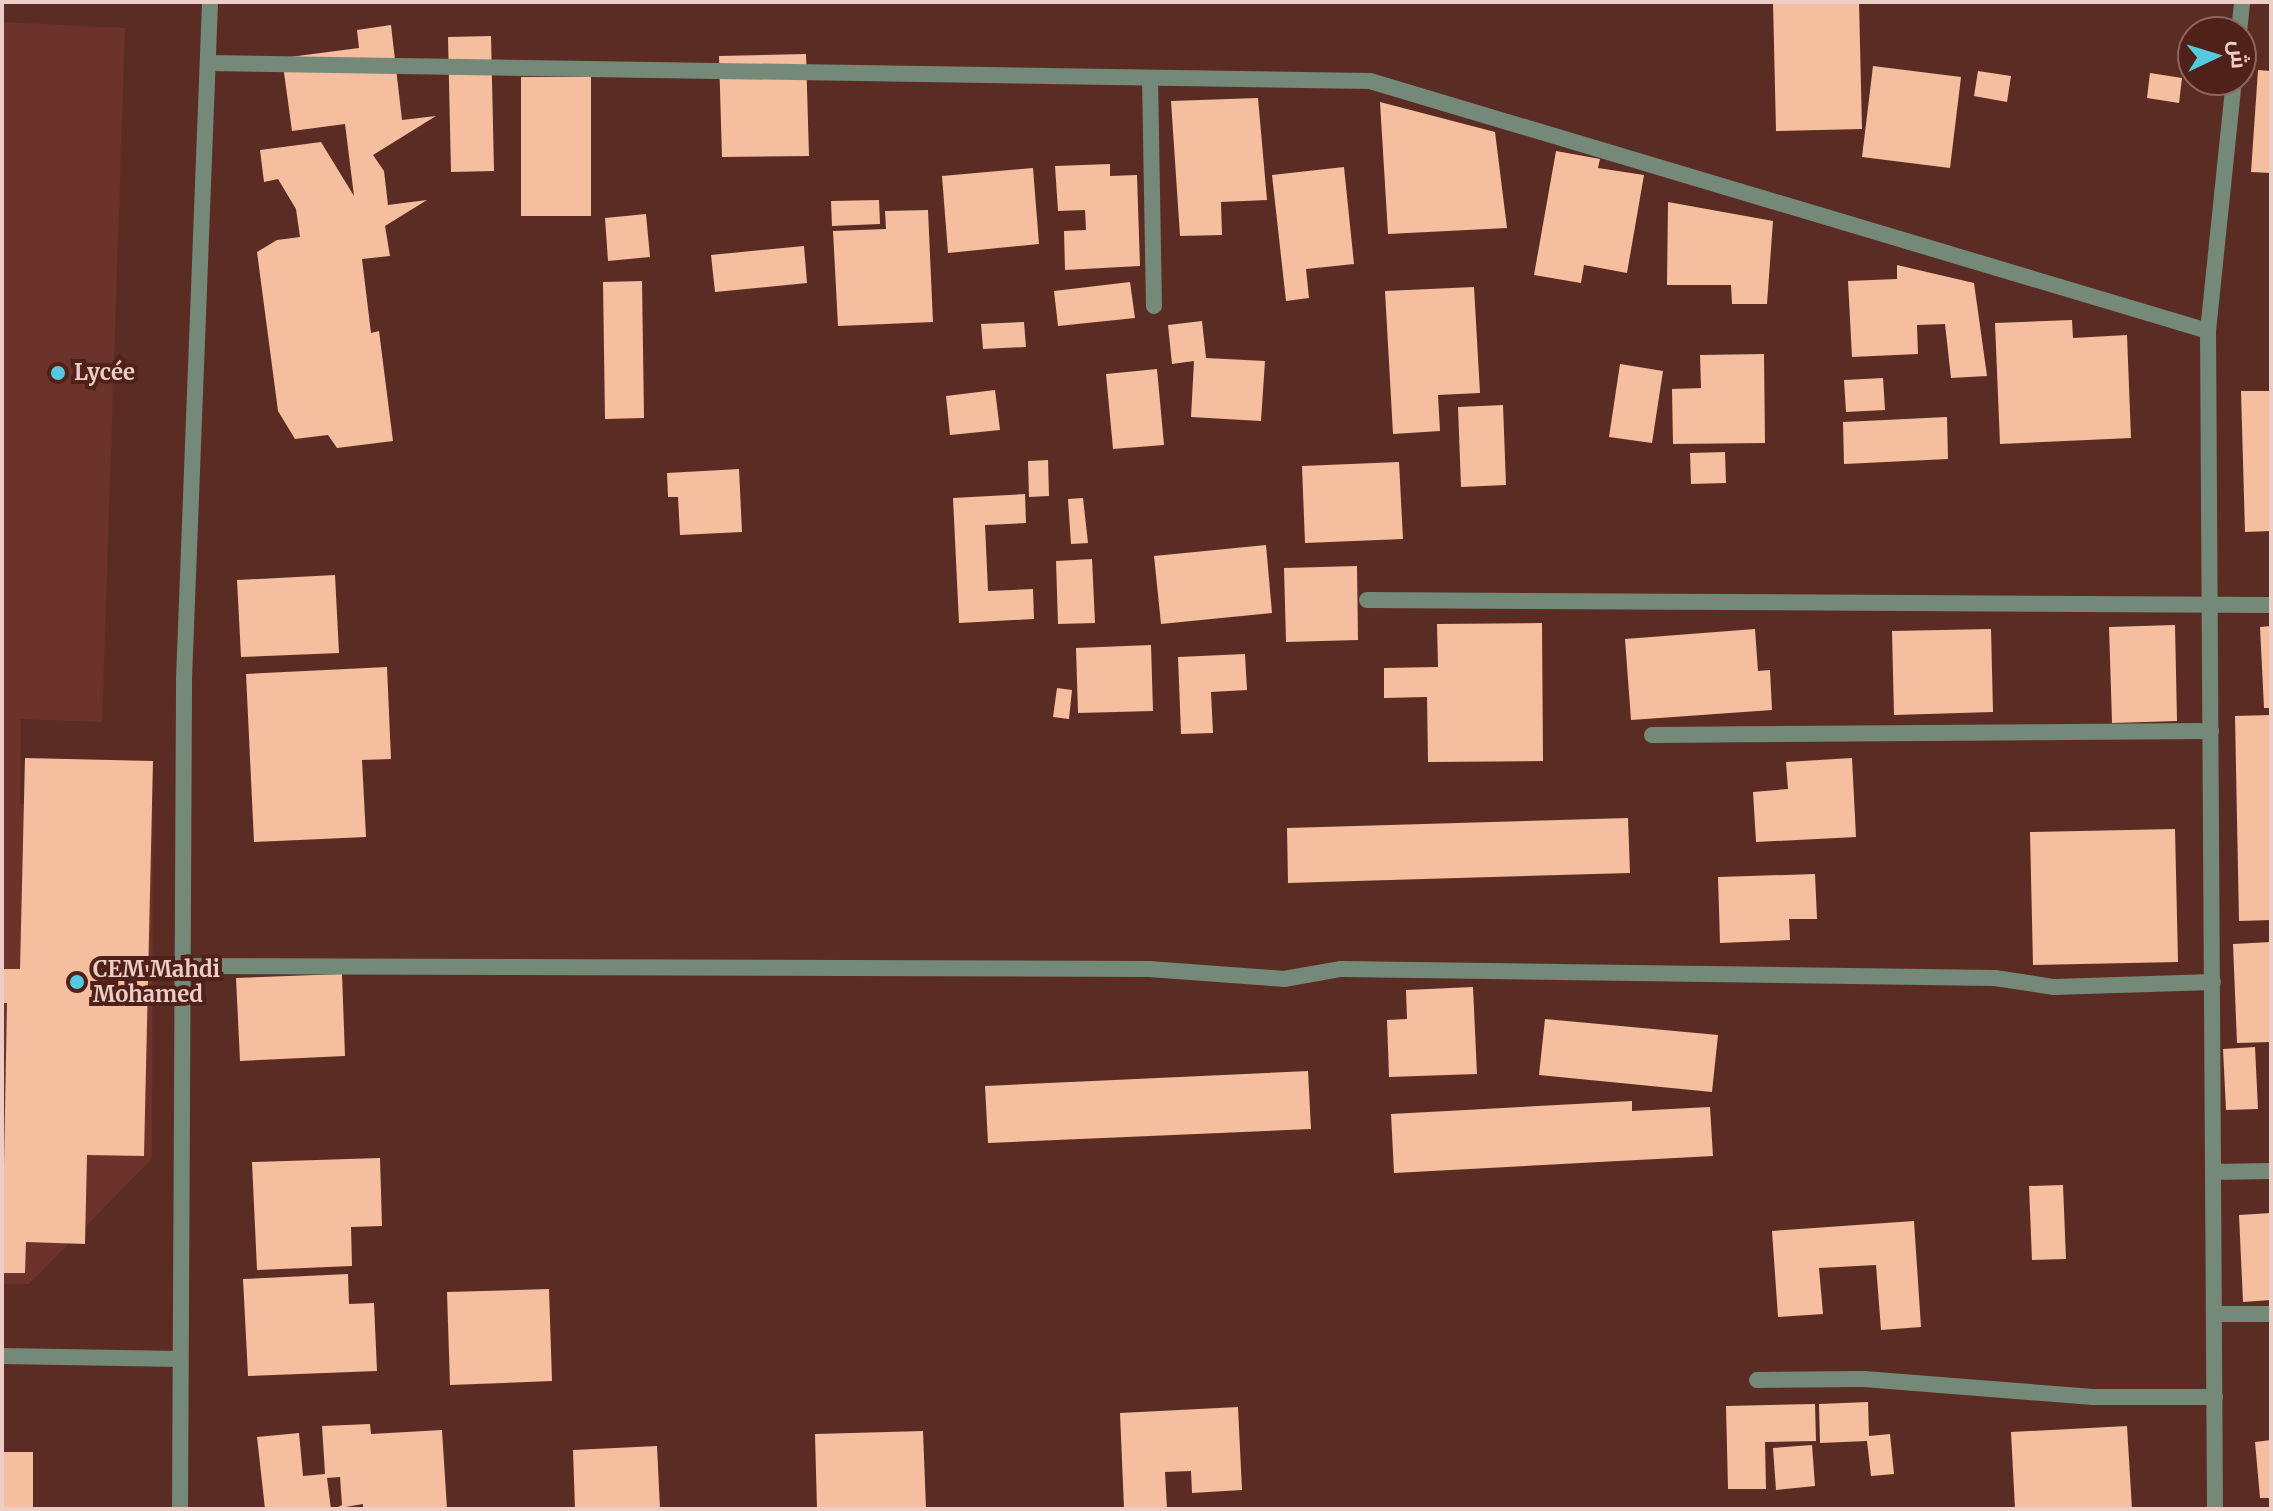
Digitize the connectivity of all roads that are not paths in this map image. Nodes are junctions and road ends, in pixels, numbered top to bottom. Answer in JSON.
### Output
{"nodes":[{"id":1,"x":210,"y":2,"type":"edge"},
{"id":2,"x":208,"y":63,"type":"junction"},
{"id":3,"x":1150,"y":78,"type":"junction"},
{"id":4,"x":2232,"y":96,"type":"edge"},
{"id":5,"x":1154,"y":306,"type":"dead end"},
{"id":6,"x":2208,"y":331,"type":"junction"},
{"id":7,"x":1367,"y":600,"type":"dead end"},
{"id":8,"x":2208,"y":605,"type":"junction"},
{"id":9,"x":2271,"y":605,"type":"edge"},
{"id":10,"x":2211,"y":731,"type":"junction"},
{"id":11,"x":1652,"y":735,"type":"dead end"},
{"id":12,"x":183,"y":966,"type":"junction"},
{"id":13,"x":2213,"y":982,"type":"junction"},
{"id":14,"x":2271,"y":1171,"type":"edge"},
{"id":15,"x":2214,"y":1172,"type":"junction"},
{"id":16,"x":2215,"y":1314,"type":"junction"},
{"id":17,"x":2271,"y":1314,"type":"edge"},
{"id":18,"x":2,"y":1356,"type":"edge"},
{"id":19,"x":180,"y":1359,"type":"junction"},
{"id":20,"x":1757,"y":1380,"type":"dead end"},
{"id":21,"x":2215,"y":1397,"type":"junction"},
{"id":22,"x":180,"y":1509,"type":"edge"},
{"id":23,"x":2215,"y":1509,"type":"edge"}],
"edges":[{"from":1,"to":2,"type":"street"},
{"from":2,"to":3,"type":"street"},
{"from":2,"to":12,"type":"street"},
{"from":3,"to":5,"type":"street"},
{"from":3,"to":6,"type":"street"},
{"from":4,"to":6,"type":"street"},
{"from":6,"to":8,"type":"street"},
{"from":7,"to":8,"type":"street"},
{"from":8,"to":9,"type":"street"},
{"from":8,"to":10,"type":"street"},
{"from":10,"to":11,"type":"street"},
{"from":10,"to":13,"type":"street"},
{"from":12,"to":13,"type":"street"},
{"from":12,"to":19,"type":"street"},
{"from":13,"to":15,"type":"street"},
{"from":14,"to":15,"type":"street"},
{"from":15,"to":16,"type":"street"},
{"from":16,"to":17,"type":"street"},
{"from":16,"to":21,"type":"street"},
{"from":18,"to":19,"type":"street"},
{"from":19,"to":22,"type":"street"},
{"from":20,"to":21,"type":"street"},
{"from":21,"to":23,"type":"street"}]}
